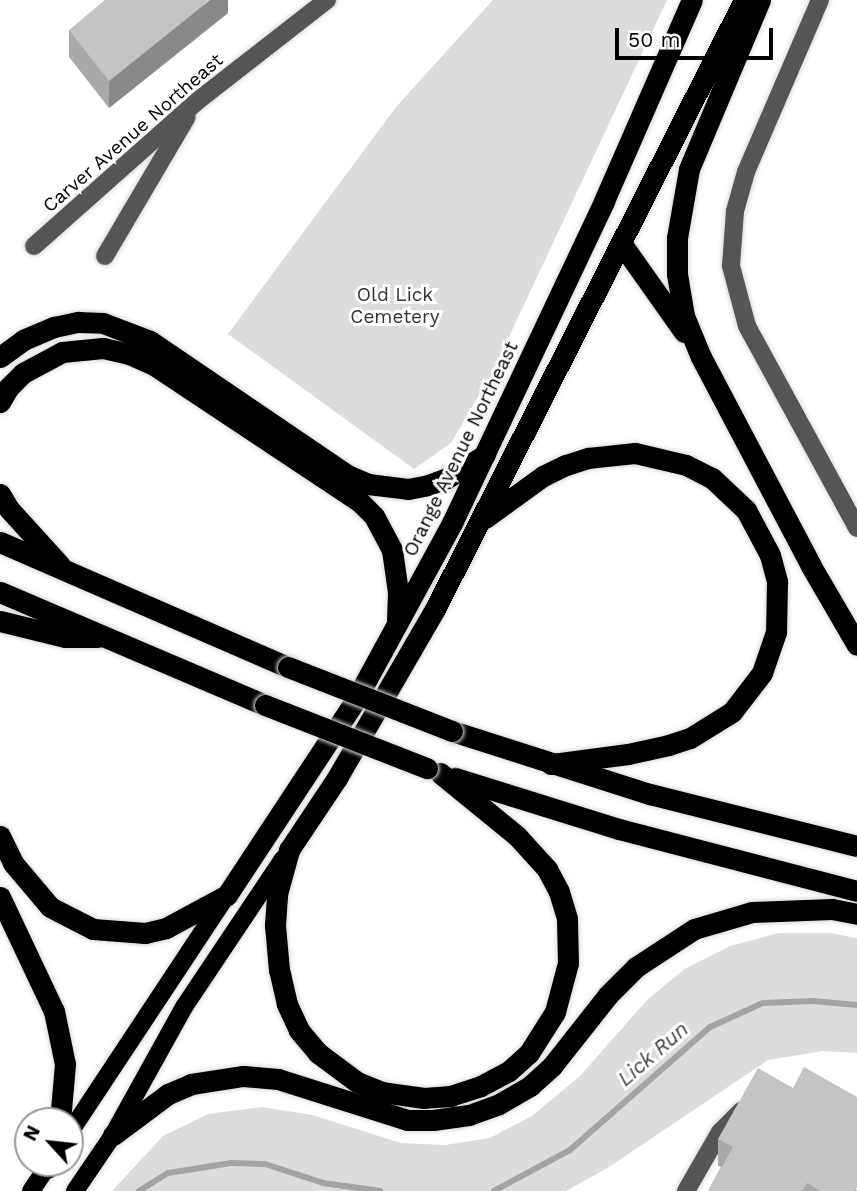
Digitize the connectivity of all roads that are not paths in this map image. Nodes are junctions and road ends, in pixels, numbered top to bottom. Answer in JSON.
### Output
{"nodes":[{"id":1,"x":327,"y":0,"type":"edge"},
{"id":2,"x":692,"y":0,"type":"edge"},
{"id":3,"x":744,"y":0,"type":"edge"},
{"id":4,"x":760,"y":0,"type":"edge"},
{"id":5,"x":820,"y":0,"type":"edge"},
{"id":6,"x":196,"y":102,"type":"junction"},
{"id":7,"x":621,"y":243,"type":"junction"},
{"id":8,"x":34,"y":246,"type":"dead end"},
{"id":9,"x":105,"y":256,"type":"dead end"},
{"id":10,"x":0,"y":357,"type":"edge"},
{"id":11,"x":701,"y":357,"type":"junction"},
{"id":12,"x":0,"y":402,"type":"edge"},
{"id":13,"x":485,"y":455,"type":"junction"},
{"id":14,"x":0,"y":494,"type":"edge"},
{"id":15,"x":480,"y":522,"type":"junction"},
{"id":16,"x":857,"y":528,"type":"edge"},
{"id":17,"x":0,"y":542,"type":"edge"},
{"id":18,"x":66,"y":572,"type":"junction"},
{"id":19,"x":0,"y":592,"type":"edge"},
{"id":20,"x":0,"y":621,"type":"edge"},
{"id":21,"x":397,"y":626,"type":"junction"},
{"id":22,"x":108,"y":638,"type":"junction"},
{"id":23,"x":857,"y":645,"type":"edge"},
{"id":24,"x":551,"y":764,"type":"junction"},
{"id":25,"x":434,"y":771,"type":"junction"},
{"id":26,"x":0,"y":836,"type":"edge"},
{"id":27,"x":857,"y":846,"type":"edge"},
{"id":28,"x":289,"y":850,"type":"junction"},
{"id":29,"x":857,"y":891,"type":"edge"},
{"id":30,"x":227,"y":895,"type":"junction"},
{"id":31,"x":0,"y":897,"type":"edge"},
{"id":32,"x":857,"y":914,"type":"edge"},
{"id":33,"x":752,"y":1099,"type":"edge"},
{"id":34,"x":61,"y":1107,"type":"edge"},
{"id":35,"x":84,"y":1111,"type":"edge"},
{"id":36,"x":113,"y":1135,"type":"junction"},
{"id":37,"x":75,"y":1191,"type":"edge"},
{"id":38,"x":686,"y":1191,"type":"edge"}],
"edges":[{"from":1,"to":6,"type":"street","name":"Carver Avenue Northeast"},
{"from":2,"to":13,"type":"highway","name":"Orange Avenue Northeast"},
{"from":3,"to":7,"type":"highway"},
{"from":4,"to":11,"type":"highway"},
{"from":5,"to":16,"type":"street"},
{"from":6,"to":8,"type":"street","name":"Carver Avenue Northeast"},
{"from":6,"to":9,"type":"street"},
{"from":7,"to":11,"type":"highway"},
{"from":7,"to":15,"type":"highway"},
{"from":10,"to":13,"type":"highway"},
{"from":11,"to":23,"type":"highway"},
{"from":12,"to":21,"type":"highway"},
{"from":13,"to":21,"type":"highway","name":"Orange Avenue Northeast"},
{"from":14,"to":18,"type":"highway"},
{"from":15,"to":24,"type":"highway"},
{"from":15,"to":28,"type":"highway"},
{"from":17,"to":18,"type":"highway"},
{"from":18,"to":24,"type":"highway","bridge":true},
{"from":19,"to":22,"type":"highway"},
{"from":20,"to":22,"type":"highway"},
{"from":21,"to":30,"type":"highway","name":"Orange Avenue Northeast"},
{"from":22,"to":25,"type":"highway","bridge":true},
{"from":24,"to":27,"type":"highway"},
{"from":25,"to":28,"type":"highway"},
{"from":25,"to":29,"type":"highway"},
{"from":26,"to":30,"type":"highway"},
{"from":28,"to":36,"type":"main road"},
{"from":30,"to":35,"type":"main road"},
{"from":31,"to":34,"type":"highway"},
{"from":32,"to":36,"type":"highway"},
{"from":33,"to":38,"type":"street"},
{"from":36,"to":37,"type":"main road"}]}
